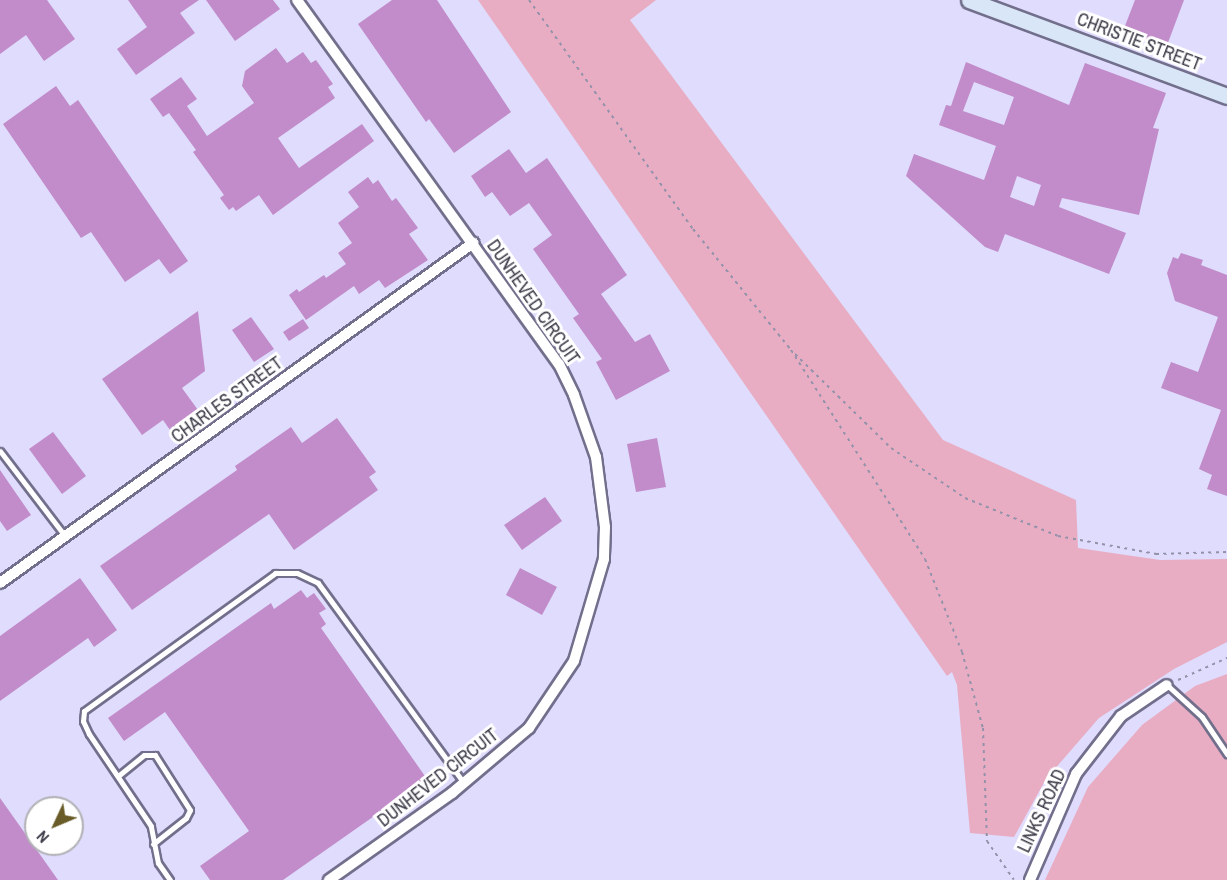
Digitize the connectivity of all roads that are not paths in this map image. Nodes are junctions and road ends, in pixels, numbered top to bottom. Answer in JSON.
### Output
{"nodes":[{"id":1,"x":297,"y":0,"type":"edge"},
{"id":2,"x":969,"y":0,"type":"edge"},
{"id":3,"x":1227,"y":96,"type":"edge"},
{"id":4,"x":473,"y":243,"type":"junction"},
{"id":5,"x":0,"y":451,"type":"edge"},
{"id":6,"x":65,"y":536,"type":"junction"},
{"id":7,"x":0,"y":583,"type":"edge"},
{"id":8,"x":1167,"y":685,"type":"joint"},
{"id":9,"x":1227,"y":754,"type":"edge"},
{"id":10,"x":118,"y":776,"type":"junction"},
{"id":11,"x":464,"y":783,"type":"junction"},
{"id":12,"x":153,"y":844,"type":"junction"},
{"id":13,"x":170,"y":880,"type":"edge"},
{"id":14,"x":329,"y":880,"type":"edge"},
{"id":15,"x":1030,"y":880,"type":"edge"}],
"edges":[{"from":1,"to":4,"type":"street","name":"DUNHEVED CIRCUIT"},
{"from":2,"to":3,"type":"main road","name":"CHRISTIE STREET"},
{"from":4,"to":6,"type":"street","name":"CHARLES STREET"},
{"from":4,"to":11,"type":"street","name":"DUNHEVED CIRCUIT"},
{"from":5,"to":6,"type":"lane"},
{"from":6,"to":7,"type":"street","name":"CHARLES STREET"},
{"from":8,"to":9,"type":"lane"},
{"from":8,"to":15,"type":"street","name":"LINKS ROAD"},
{"from":10,"to":11,"type":"lane"},
{"from":10,"to":12,"type":"lane"},
{"from":10,"to":12,"type":"lane"},
{"from":11,"to":14,"type":"street","name":"DUNHEVED CIRCUIT"},
{"from":12,"to":13,"type":"lane"}]}
